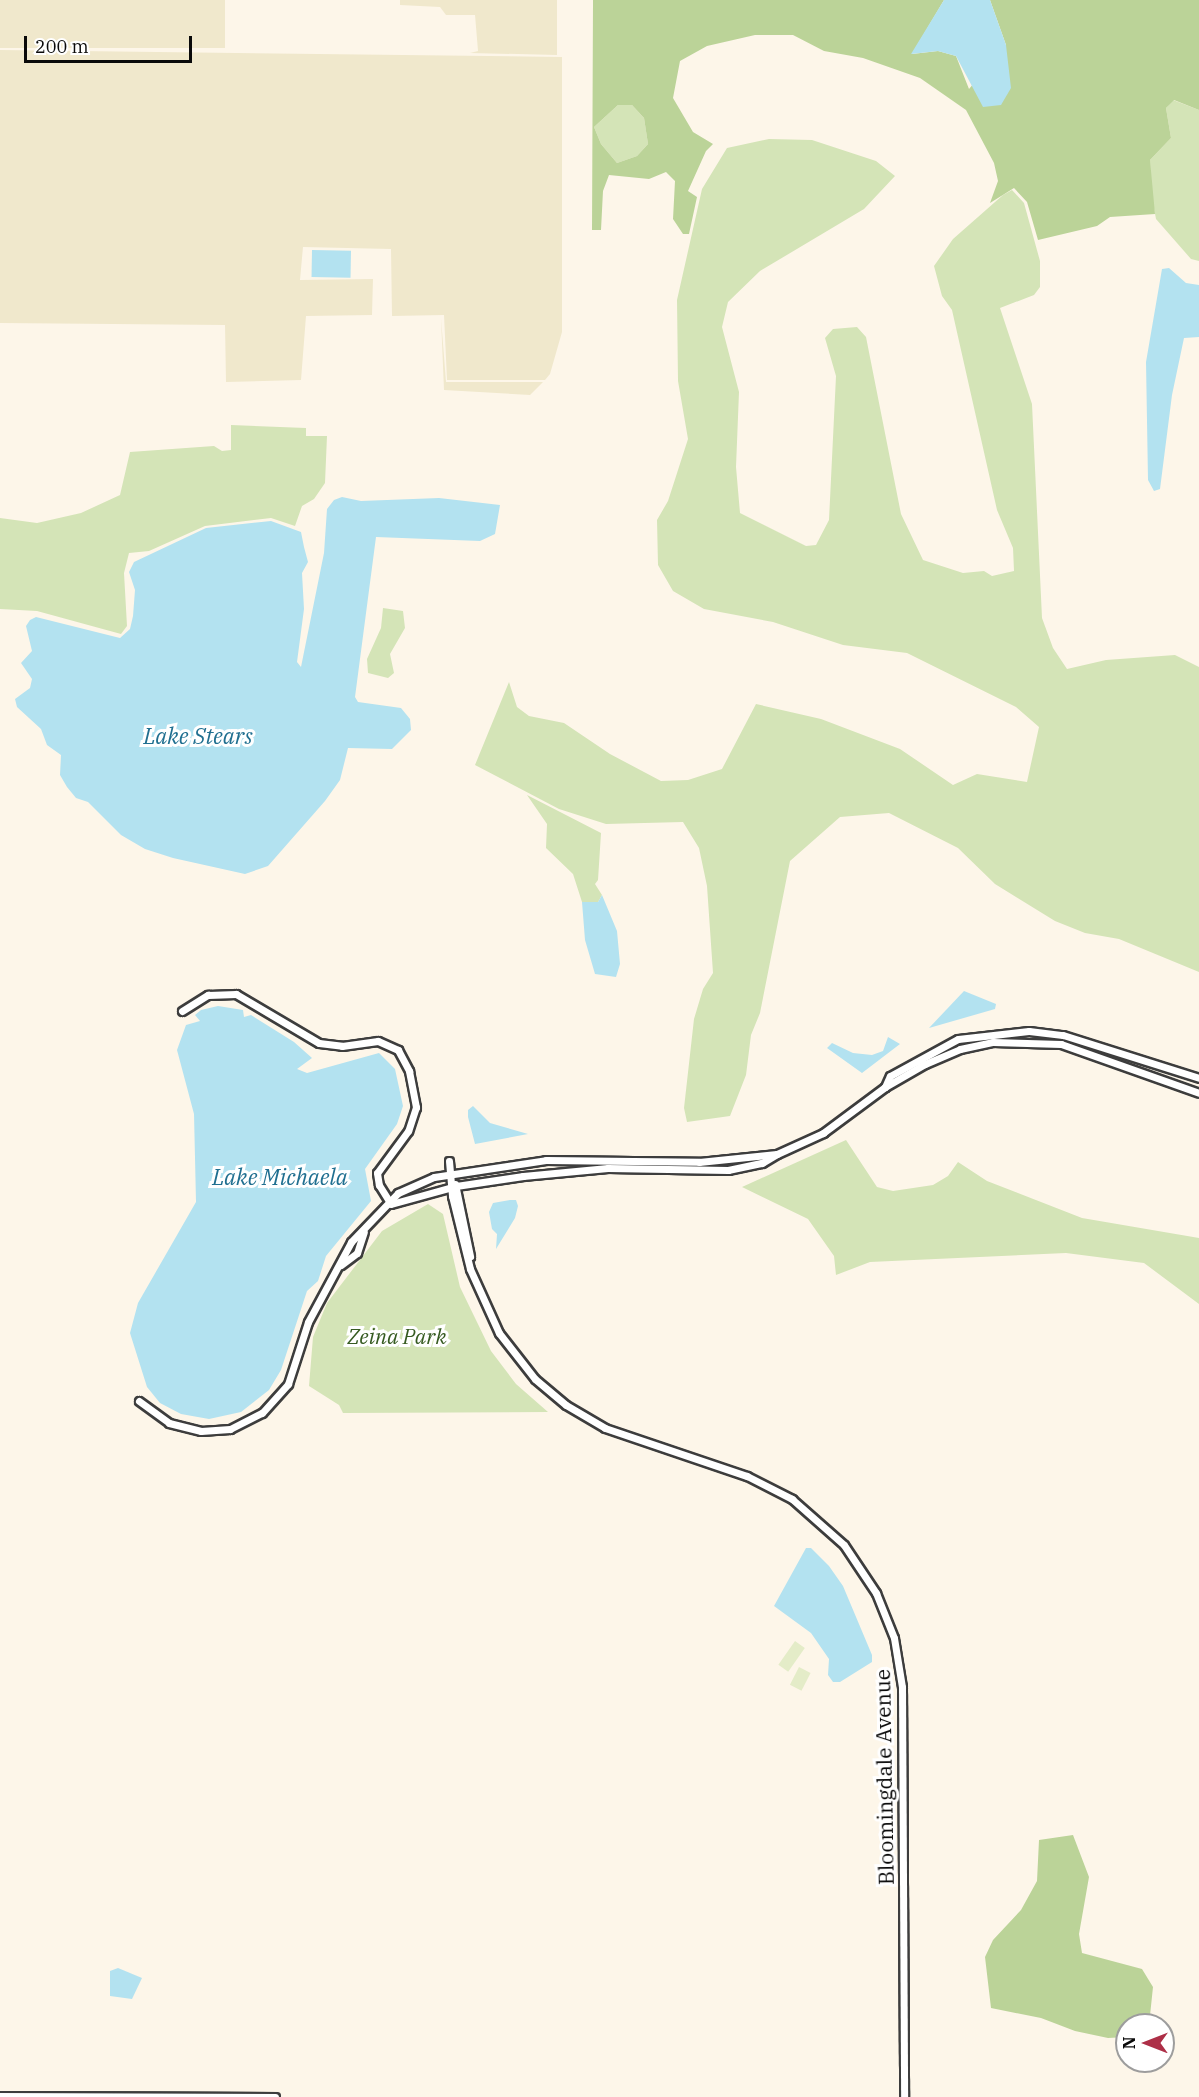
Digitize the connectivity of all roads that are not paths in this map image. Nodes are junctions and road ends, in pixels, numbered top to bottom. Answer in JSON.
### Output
{"nodes":[{"id":1,"x":182,"y":1011,"type":"dead end"},
{"id":2,"x":1199,"y":1078,"type":"edge"},
{"id":3,"x":885,"y":1087,"type":"junction"},
{"id":4,"x":1199,"y":1093,"type":"edge"},
{"id":5,"x":777,"y":1154,"type":"junction"},
{"id":6,"x":449,"y":1161,"type":"dead end"},
{"id":7,"x":451,"y":1174,"type":"junction"},
{"id":8,"x":453,"y":1187,"type":"junction"},
{"id":9,"x":391,"y":1204,"type":"junction"},
{"id":10,"x":139,"y":1401,"type":"dead end"},
{"id":11,"x":0,"y":2096,"type":"edge"},
{"id":12,"x":275,"y":2097,"type":"edge"},
{"id":13,"x":904,"y":2097,"type":"edge"}],
"edges":[{"from":1,"to":9,"type":"street"},
{"from":2,"to":3,"type":"street"},
{"from":3,"to":4,"type":"street"},
{"from":3,"to":5,"type":"street"},
{"from":5,"to":7,"type":"street"},
{"from":5,"to":8,"type":"street"},
{"from":6,"to":7,"type":"street","name":"Bloomingdale Avenue"},
{"from":7,"to":8,"type":"street","name":"Bloomingdale Avenue"},
{"from":7,"to":9,"type":"street"},
{"from":8,"to":9,"type":"street"},
{"from":8,"to":13,"type":"street","name":"Bloomingdale Avenue"},
{"from":9,"to":10,"type":"street"},
{"from":11,"to":12,"type":"street"}]}
